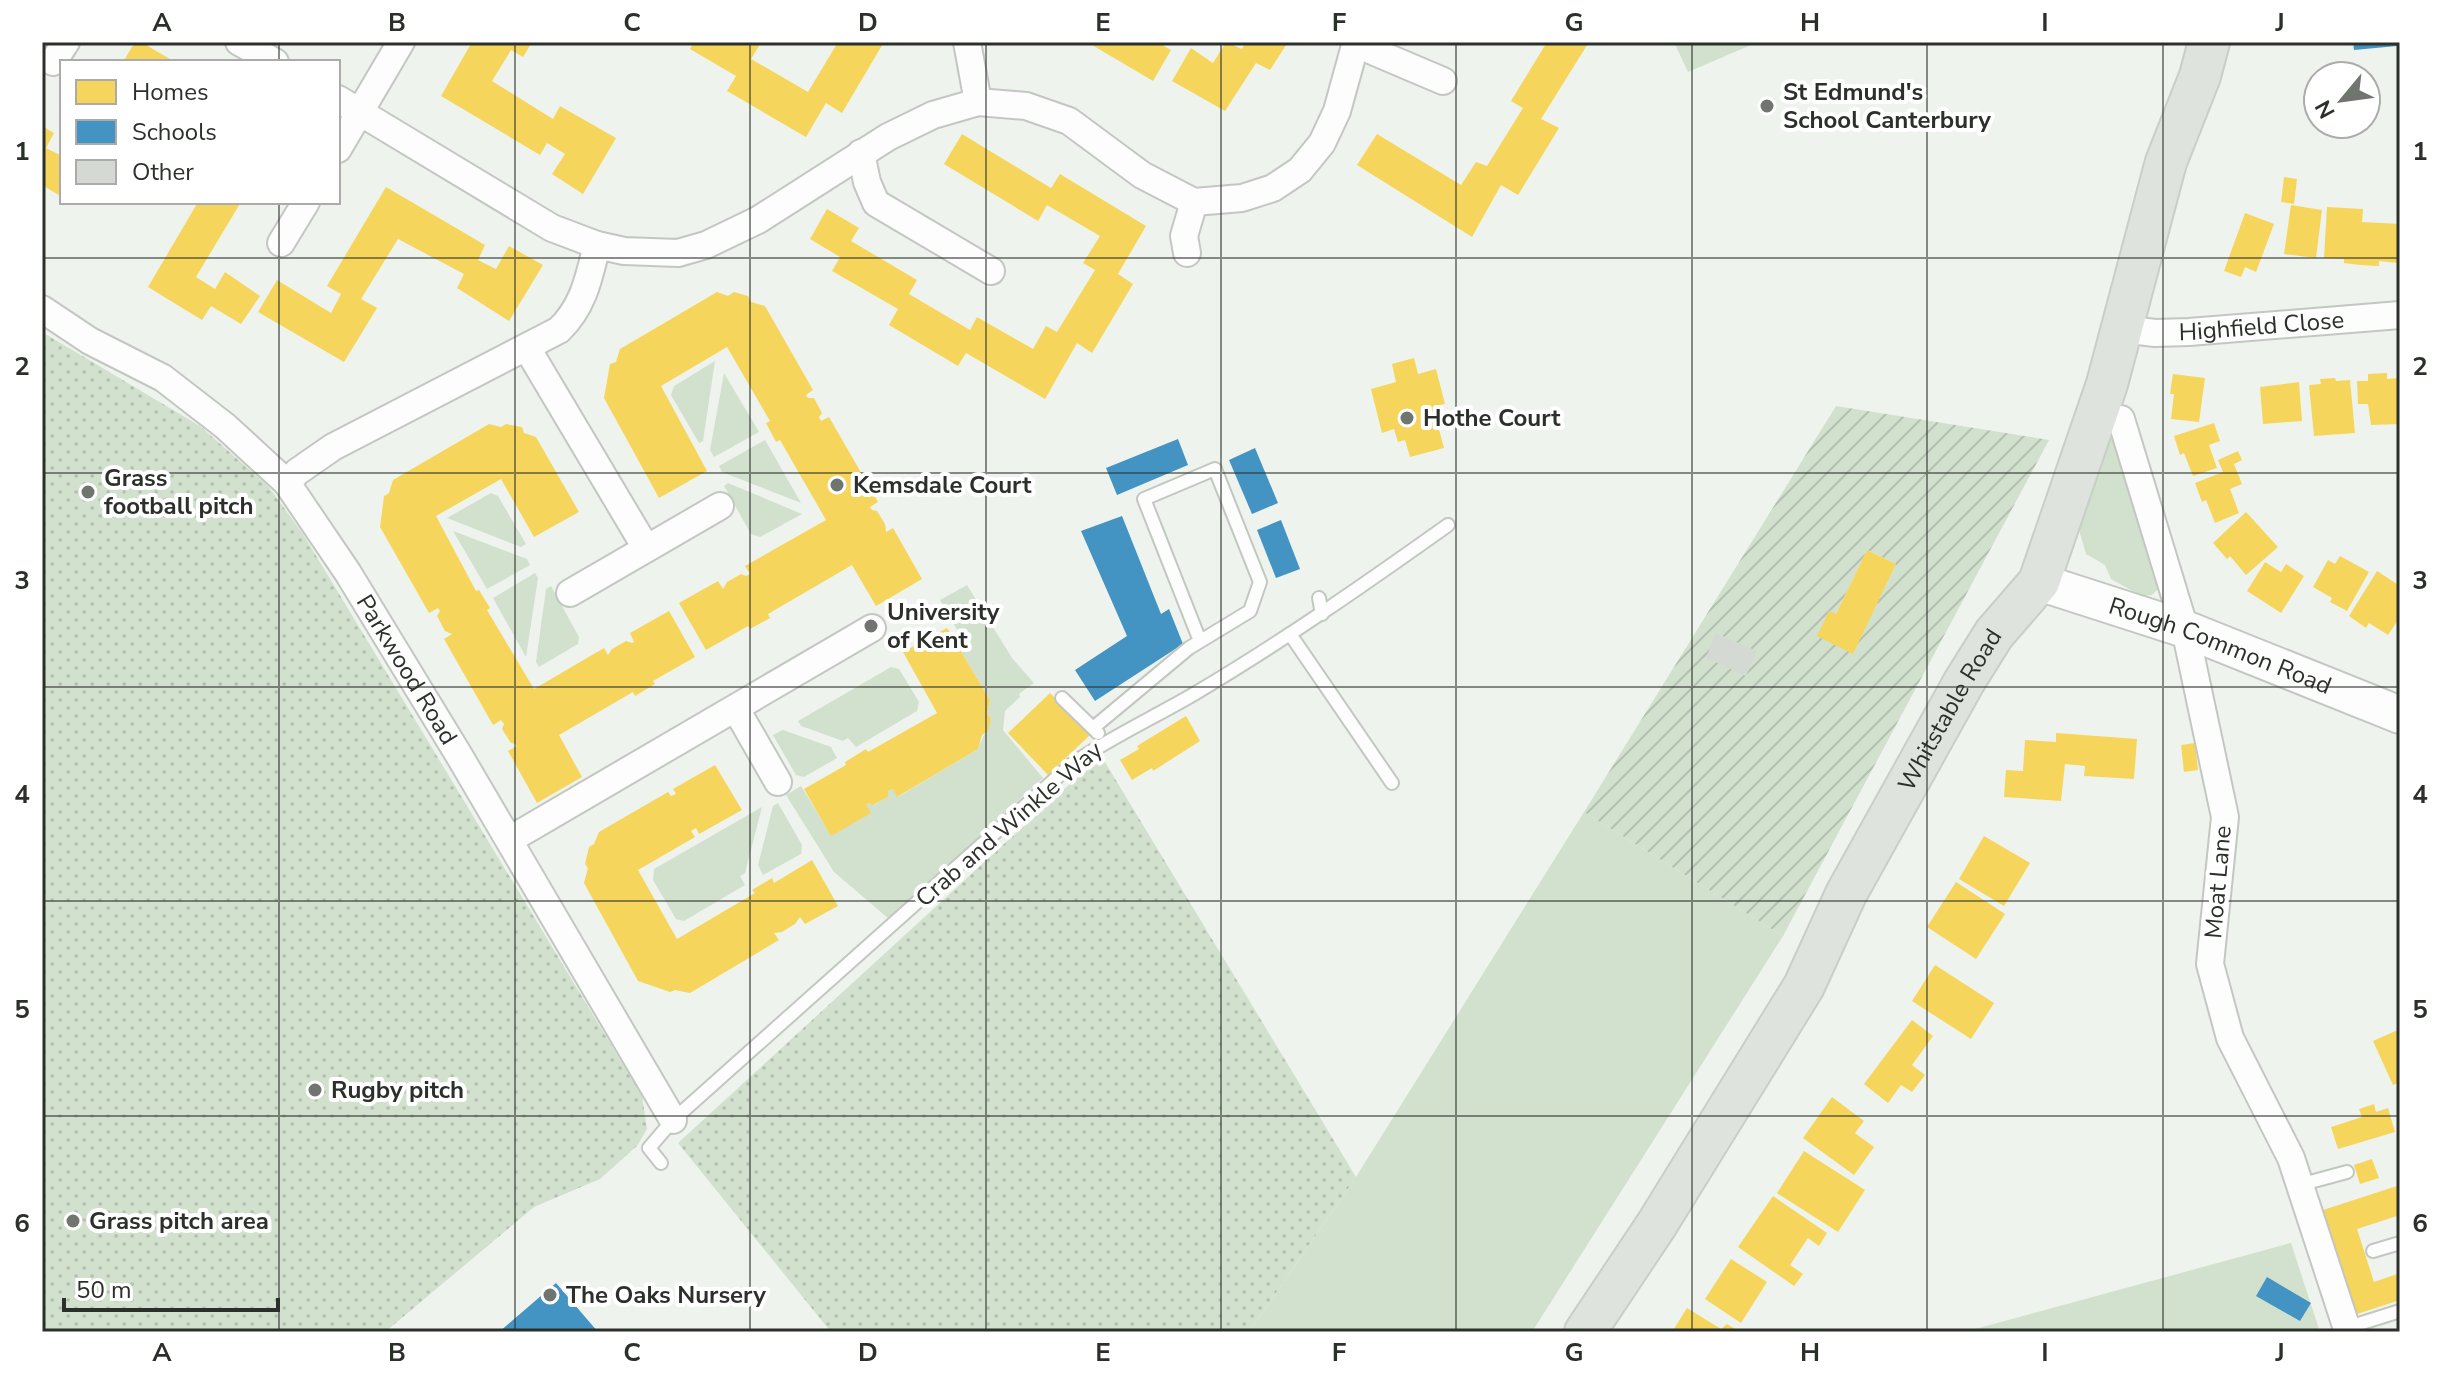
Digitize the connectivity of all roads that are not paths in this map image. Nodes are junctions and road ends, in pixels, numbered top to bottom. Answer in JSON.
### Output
{"nodes":[{"id":1,"x":239,"y":42,"type":"edge"},
{"id":2,"x":401,"y":42,"type":"edge"},
{"id":3,"x":967,"y":42,"type":"edge"},
{"id":4,"x":2209,"y":42,"type":"edge"},
{"id":5,"x":1356,"y":43,"type":"edge"},
{"id":6,"x":271,"y":60,"type":"edge"},
{"id":7,"x":1443,"y":81,"type":"dead end"},
{"id":8,"x":978,"y":102,"type":"junction"},
{"id":9,"x":349,"y":106,"type":"edge"},
{"id":10,"x":340,"y":141,"type":"edge"},
{"id":11,"x":861,"y":153,"type":"junction"},
{"id":12,"x":1194,"y":202,"type":"junction"},
{"id":13,"x":305,"y":204,"type":"edge"},
{"id":14,"x":281,"y":243,"type":"dead end"},
{"id":15,"x":597,"y":245,"type":"junction"},
{"id":16,"x":1187,"y":253,"type":"dead end"},
{"id":17,"x":991,"y":271,"type":"dead end"},
{"id":18,"x":42,"y":309,"type":"edge"},
{"id":19,"x":2400,"y":315,"type":"edge"},
{"id":20,"x":2122,"y":329,"type":"junction"},
{"id":21,"x":527,"y":348,"type":"junction"},
{"id":22,"x":2121,"y":419,"type":"dead end"},
{"id":23,"x":287,"y":483,"type":"junction"},
{"id":24,"x":720,"y":506,"type":"dead end"},
{"id":25,"x":1448,"y":525,"type":"dead end"},
{"id":26,"x":646,"y":548,"type":"junction"},
{"id":27,"x":2039,"y":582,"type":"junction"},
{"id":28,"x":570,"y":593,"type":"dead end"},
{"id":29,"x":1319,"y":598,"type":"dead end"},
{"id":30,"x":1322,"y":614,"type":"junction"},
{"id":31,"x":872,"y":628,"type":"dead end"},
{"id":32,"x":2185,"y":629,"type":"junction"},
{"id":33,"x":1290,"y":634,"type":"junction"},
{"id":34,"x":1200,"y":641,"type":"junction"},
{"id":35,"x":1062,"y":698,"type":"dead end"},
{"id":36,"x":736,"y":709,"type":"junction"},
{"id":37,"x":2400,"y":715,"type":"edge"},
{"id":38,"x":1093,"y":728,"type":"junction"},
{"id":39,"x":1106,"y":741,"type":"junction"},
{"id":40,"x":778,"y":782,"type":"dead end"},
{"id":41,"x":1392,"y":783,"type":"dead end"},
{"id":42,"x":509,"y":840,"type":"junction"},
{"id":43,"x":673,"y":1120,"type":"junction"},
{"id":44,"x":661,"y":1163,"type":"dead end"},
{"id":45,"x":2347,"y":1172,"type":"dead end"},
{"id":46,"x":2299,"y":1185,"type":"junction"},
{"id":47,"x":2400,"y":1243,"type":"edge"},
{"id":48,"x":2373,"y":1251,"type":"dead end"},
{"id":49,"x":2400,"y":1311,"type":"edge"},
{"id":50,"x":2347,"y":1330,"type":"edge"},
{"id":51,"x":1585,"y":1332,"type":"edge"}],
"edges":[{"from":1,"to":6,"type":"street"},
{"from":2,"to":9,"type":"street"},
{"from":3,"to":8,"type":"street"},
{"from":4,"to":20,"type":"main road","name":"Whitstable Road"},
{"from":5,"to":7,"type":"street"},
{"from":5,"to":12,"type":"street"},
{"from":8,"to":11,"type":"street"},
{"from":8,"to":12,"type":"street"},
{"from":9,"to":10,"type":"street"},
{"from":9,"to":15,"type":"street"},
{"from":11,"to":15,"type":"street"},
{"from":11,"to":17,"type":"street"},
{"from":12,"to":16,"type":"street"},
{"from":13,"to":14,"type":"street"},
{"from":15,"to":21,"type":"street"},
{"from":18,"to":23,"type":"street","name":"Parkwood Road"},
{"from":19,"to":20,"type":"street","name":"Highfield Close"},
{"from":20,"to":27,"type":"main road","name":"Whitstable Road"},
{"from":21,"to":23,"type":"street"},
{"from":21,"to":26,"type":"street"},
{"from":22,"to":32,"type":"street","name":"Moat Lane"},
{"from":23,"to":42,"type":"street","name":"Parkwood Road"},
{"from":24,"to":26,"type":"street"},
{"from":25,"to":30,"type":"lane","name":"Crab and Winkle Way"},
{"from":26,"to":28,"type":"street"},
{"from":27,"to":32,"type":"street","name":"Rough Common Road"},
{"from":27,"to":51,"type":"main road","name":"Whitstable Road"},
{"from":29,"to":30,"type":"lane"},
{"from":30,"to":33,"type":"lane","name":"Crab and Winkle Way"},
{"from":31,"to":36,"type":"street"},
{"from":32,"to":37,"type":"street","name":"Rough Common Road"},
{"from":32,"to":46,"type":"street","name":"Moat Lane"},
{"from":33,"to":39,"type":"lane","name":"Crab and Winkle Way"},
{"from":33,"to":41,"type":"lane"},
{"from":34,"to":34,"type":"lane"},
{"from":34,"to":38,"type":"lane"},
{"from":35,"to":38,"type":"lane"},
{"from":36,"to":40,"type":"street"},
{"from":36,"to":42,"type":"street"},
{"from":38,"to":39,"type":"lane"},
{"from":39,"to":43,"type":"lane","name":"Crab and Winkle Way"},
{"from":42,"to":43,"type":"street","name":"Parkwood Road"},
{"from":43,"to":44,"type":"lane","name":"Crab and Winkle Way"},
{"from":45,"to":46,"type":"lane"},
{"from":46,"to":50,"type":"street","name":"Moat Lane"},
{"from":47,"to":48,"type":"lane"},
{"from":49,"to":50,"type":"lane"}]}
